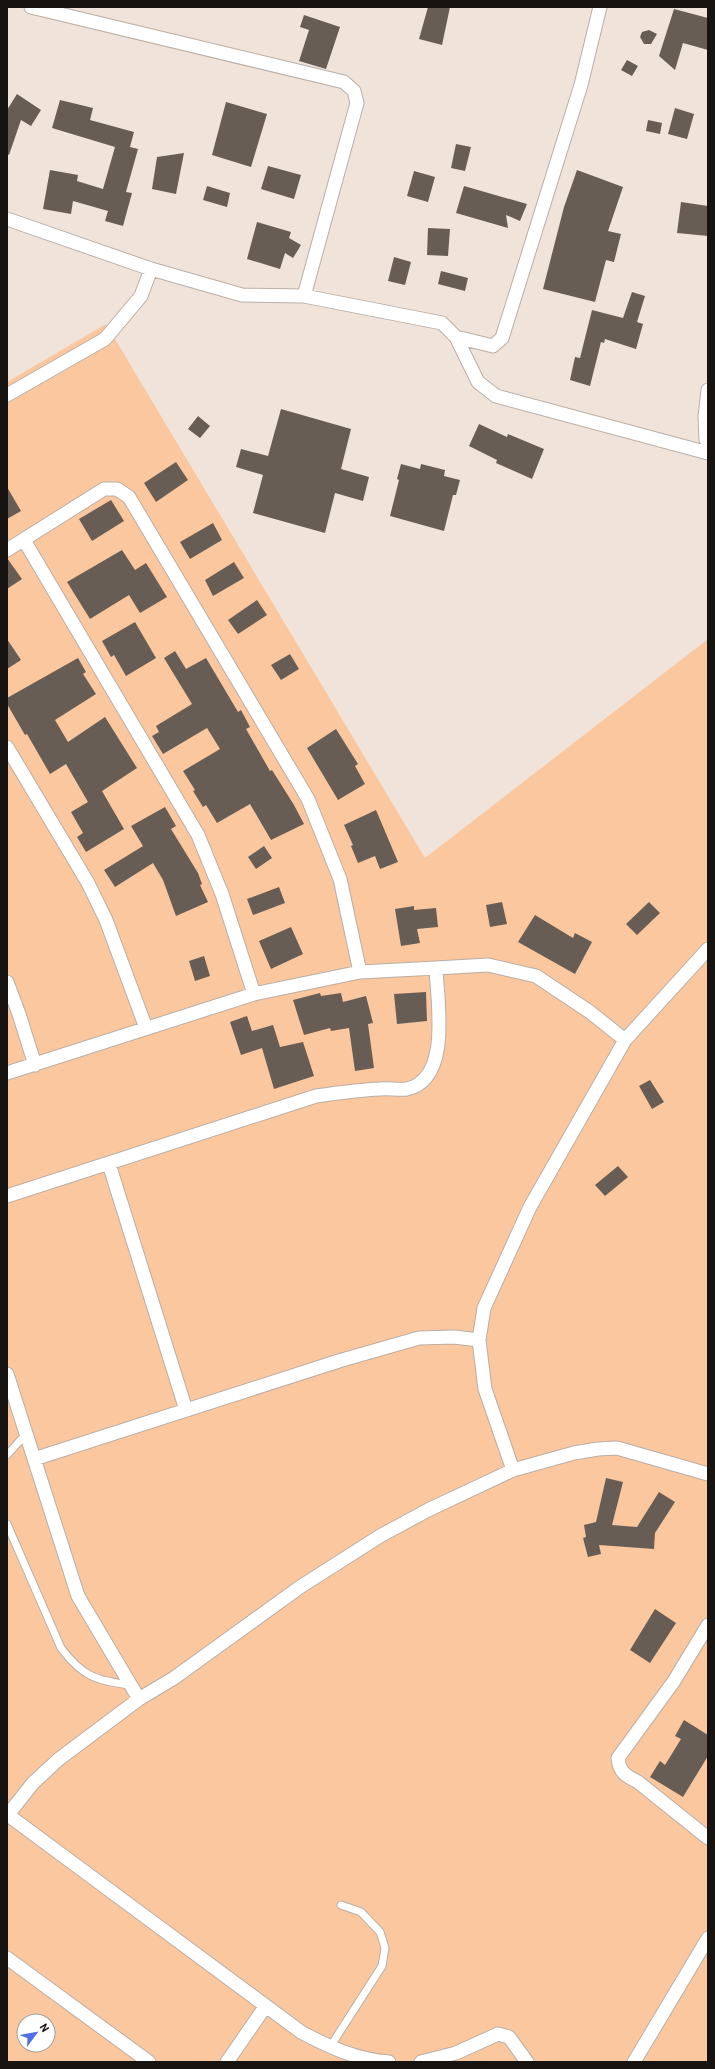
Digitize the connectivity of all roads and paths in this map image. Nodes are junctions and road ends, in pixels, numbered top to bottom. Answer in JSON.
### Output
{"nodes":[{"id":1,"x":31,"y":7,"type":"edge"},
{"id":2,"x":600,"y":7,"type":"edge"},
{"id":3,"x":7,"y":218,"type":"edge"},
{"id":4,"x":151,"y":269,"type":"junction"},
{"id":5,"x":304,"y":296,"type":"junction"},
{"id":6,"x":456,"y":337,"type":"junction"},
{"id":7,"x":708,"y":390,"type":"edge"},
{"id":8,"x":7,"y":395,"type":"edge"},
{"id":9,"x":708,"y":443,"type":"edge"},
{"id":10,"x":708,"y":453,"type":"edge"},
{"id":11,"x":24,"y":540,"type":"junction"},
{"id":12,"x":7,"y":550,"type":"edge"},
{"id":13,"x":7,"y":747,"type":"edge"},
{"id":14,"x":708,"y":949,"type":"edge"},
{"id":15,"x":436,"y":968,"type":"junction"},
{"id":16,"x":360,"y":972,"type":"junction"},
{"id":17,"x":7,"y":982,"type":"edge"},
{"id":18,"x":254,"y":994,"type":"junction"},
{"id":19,"x":146,"y":1028,"type":"junction"},
{"id":20,"x":625,"y":1040,"type":"junction"},
{"id":21,"x":35,"y":1065,"type":"junction"},
{"id":22,"x":7,"y":1073,"type":"edge"},
{"id":23,"x":109,"y":1164,"type":"junction"},
{"id":24,"x":7,"y":1196,"type":"edge"},
{"id":25,"x":479,"y":1340,"type":"junction"},
{"id":26,"x":7,"y":1374,"type":"edge"},
{"id":27,"x":186,"y":1410,"type":"junction"},
{"id":28,"x":26,"y":1434,"type":"junction"},
{"id":29,"x":7,"y":1455,"type":"edge"},
{"id":30,"x":34,"y":1459,"type":"junction"},
{"id":31,"x":513,"y":1470,"type":"junction"},
{"id":32,"x":708,"y":1474,"type":"edge"},
{"id":33,"x":7,"y":1524,"type":"edge"},
{"id":34,"x":708,"y":1625,"type":"edge"},
{"id":35,"x":131,"y":1685,"type":"junction"},
{"id":36,"x":139,"y":1700,"type":"junction"},
{"id":37,"x":7,"y":1816,"type":"edge"},
{"id":38,"x":708,"y":1838,"type":"edge"},
{"id":39,"x":341,"y":1906,"type":"dead end"},
{"id":40,"x":708,"y":1938,"type":"edge"},
{"id":41,"x":7,"y":1958,"type":"edge"},
{"id":42,"x":265,"y":2007,"type":"junction"},
{"id":43,"x":330,"y":2047,"type":"junction"},
{"id":44,"x":149,"y":2062,"type":"edge"},
{"id":45,"x":227,"y":2062,"type":"edge"},
{"id":46,"x":389,"y":2062,"type":"edge"},
{"id":47,"x":421,"y":2062,"type":"edge"},
{"id":48,"x":527,"y":2062,"type":"edge"},
{"id":49,"x":634,"y":2062,"type":"edge"}],
"edges":[{"from":1,"to":5,"type":"street"},
{"from":2,"to":6,"type":"street"},
{"from":3,"to":4,"type":"street"},
{"from":4,"to":5,"type":"street"},
{"from":4,"to":8,"type":"street"},
{"from":5,"to":6,"type":"street"},
{"from":6,"to":10,"type":"street"},
{"from":7,"to":9,"type":"street"},
{"from":11,"to":12,"type":"street"},
{"from":11,"to":16,"type":"street"},
{"from":11,"to":18,"type":"street"},
{"from":13,"to":19,"type":"street"},
{"from":14,"to":20,"type":"street"},
{"from":15,"to":16,"type":"street"},
{"from":15,"to":20,"type":"street"},
{"from":15,"to":23,"type":"street"},
{"from":16,"to":18,"type":"street"},
{"from":17,"to":21,"type":"street"},
{"from":18,"to":19,"type":"street"},
{"from":19,"to":21,"type":"street"},
{"from":20,"to":25,"type":"street"},
{"from":21,"to":22,"type":"street"},
{"from":23,"to":24,"type":"street"},
{"from":23,"to":27,"type":"street"},
{"from":25,"to":27,"type":"street"},
{"from":25,"to":31,"type":"street"},
{"from":26,"to":28,"type":"street"},
{"from":27,"to":30,"type":"street"},
{"from":28,"to":29,"type":"lane"},
{"from":28,"to":30,"type":"street"},
{"from":30,"to":35,"type":"street"},
{"from":31,"to":32,"type":"street"},
{"from":31,"to":36,"type":"street"},
{"from":33,"to":35,"type":"lane"},
{"from":34,"to":38,"type":"street"},
{"from":35,"to":36,"type":"street"},
{"from":36,"to":37,"type":"street"},
{"from":37,"to":42,"type":"street"},
{"from":39,"to":43,"type":"lane"},
{"from":40,"to":49,"type":"street"},
{"from":41,"to":44,"type":"street"},
{"from":42,"to":43,"type":"street"},
{"from":42,"to":45,"type":"street"},
{"from":43,"to":46,"type":"street"},
{"from":47,"to":48,"type":"street"}]}
